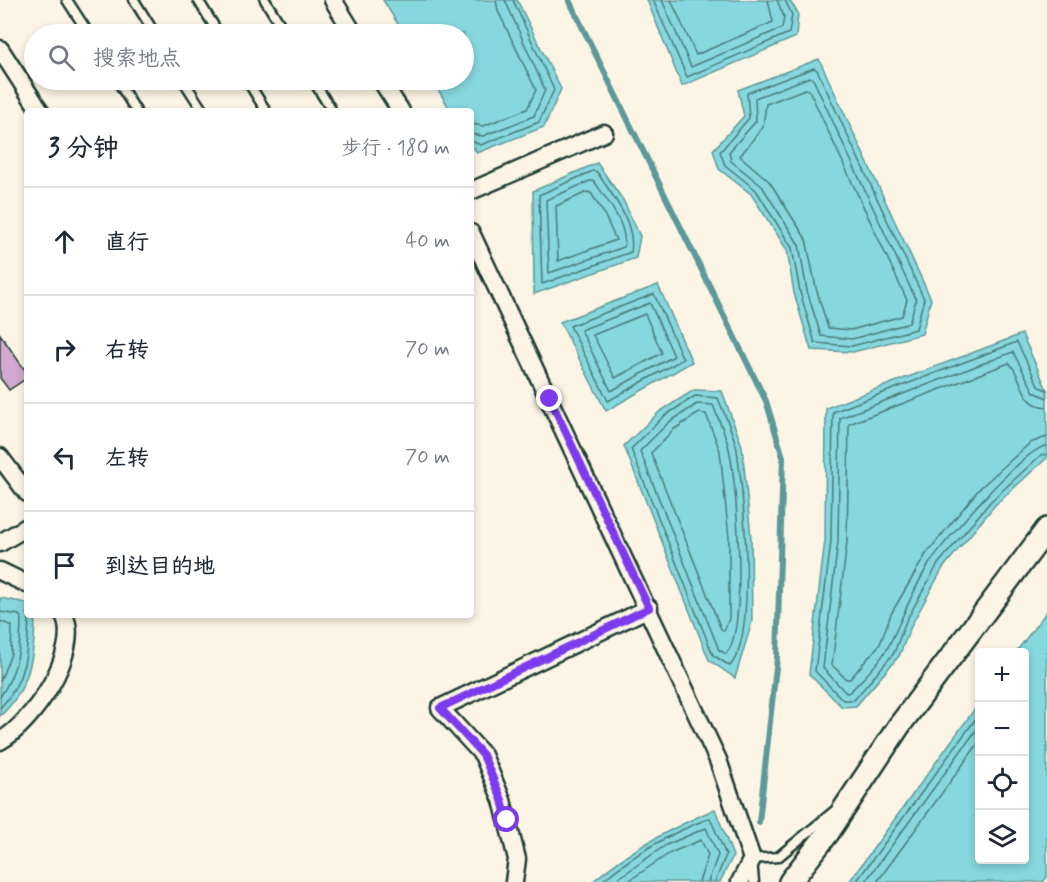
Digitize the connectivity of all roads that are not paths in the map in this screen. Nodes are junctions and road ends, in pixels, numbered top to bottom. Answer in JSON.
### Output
{"nodes":[{"id":1,"x":67,"y":0,"type":"edge"},
{"id":2,"x":134,"y":0,"type":"edge"},
{"id":3,"x":198,"y":0,"type":"edge"},
{"id":4,"x":265,"y":0,"type":"edge"},
{"id":5,"x":333,"y":0,"type":"edge"},
{"id":6,"x":83,"y":24,"type":"edge"},
{"id":7,"x":149,"y":24,"type":"edge"},
{"id":8,"x":213,"y":24,"type":"edge"},
{"id":9,"x":280,"y":24,"type":"edge"},
{"id":10,"x":348,"y":24,"type":"edge"},
{"id":11,"x":0,"y":49,"type":"edge"},
{"id":12,"x":24,"y":86,"type":"edge"},
{"id":13,"x":26,"y":90,"type":"edge"},
{"id":14,"x":123,"y":90,"type":"edge"},
{"id":15,"x":189,"y":90,"type":"edge"},
{"id":16,"x":253,"y":90,"type":"edge"},
{"id":17,"x":319,"y":90,"type":"edge"},
{"id":18,"x":387,"y":90,"type":"edge"},
{"id":19,"x":38,"y":108,"type":"edge"},
{"id":20,"x":134,"y":108,"type":"edge"},
{"id":21,"x":201,"y":108,"type":"edge"},
{"id":22,"x":264,"y":108,"type":"edge"},
{"id":23,"x":330,"y":108,"type":"edge"},
{"id":24,"x":399,"y":108,"type":"edge"},
{"id":25,"x":604,"y":133,"type":"dead end"},
{"id":26,"x":474,"y":190,"type":"edge"},
{"id":27,"x":474,"y":239,"type":"edge"},
{"id":28,"x":0,"y":457,"type":"edge"},
{"id":29,"x":24,"y":490,"type":"edge"},
{"id":30,"x":24,"y":529,"type":"edge"},
{"id":31,"x":1047,"y":529,"type":"edge"},
{"id":32,"x":0,"y":543,"type":"edge"},
{"id":33,"x":0,"y":571,"type":"edge"},
{"id":34,"x":24,"y":583,"type":"edge"},
{"id":35,"x":649,"y":608,"type":"junction"},
{"id":36,"x":66,"y":618,"type":"edge"},
{"id":37,"x":0,"y":741,"type":"edge"},
{"id":38,"x":850,"y":798,"type":"junction"},
{"id":39,"x":752,"y":859,"type":"junction"},
{"id":40,"x":514,"y":882,"type":"edge"},
{"id":41,"x":740,"y":882,"type":"edge"},
{"id":42,"x":754,"y":882,"type":"edge"},
{"id":43,"x":790,"y":882,"type":"edge"}],
"edges":[{"from":1,"to":6,"type":"lane"},
{"from":2,"to":7,"type":"lane"},
{"from":3,"to":8,"type":"lane"},
{"from":4,"to":9,"type":"lane"},
{"from":5,"to":10,"type":"street"},
{"from":11,"to":12,"type":"street"},
{"from":13,"to":19,"type":"street"},
{"from":14,"to":20,"type":"lane"},
{"from":15,"to":21,"type":"lane"},
{"from":16,"to":22,"type":"lane"},
{"from":17,"to":23,"type":"lane"},
{"from":18,"to":24,"type":"street"},
{"from":25,"to":26,"type":"street"},
{"from":27,"to":35,"type":"street"},
{"from":28,"to":29,"type":"street"},
{"from":30,"to":32,"type":"street"},
{"from":31,"to":38,"type":"street"},
{"from":33,"to":34,"type":"street"},
{"from":35,"to":39,"type":"street"},
{"from":35,"to":40,"type":"street"},
{"from":36,"to":37,"type":"street"},
{"from":38,"to":39,"type":"lane"},
{"from":38,"to":43,"type":"street"},
{"from":39,"to":41,"type":"street"},
{"from":39,"to":42,"type":"lane"}]}
